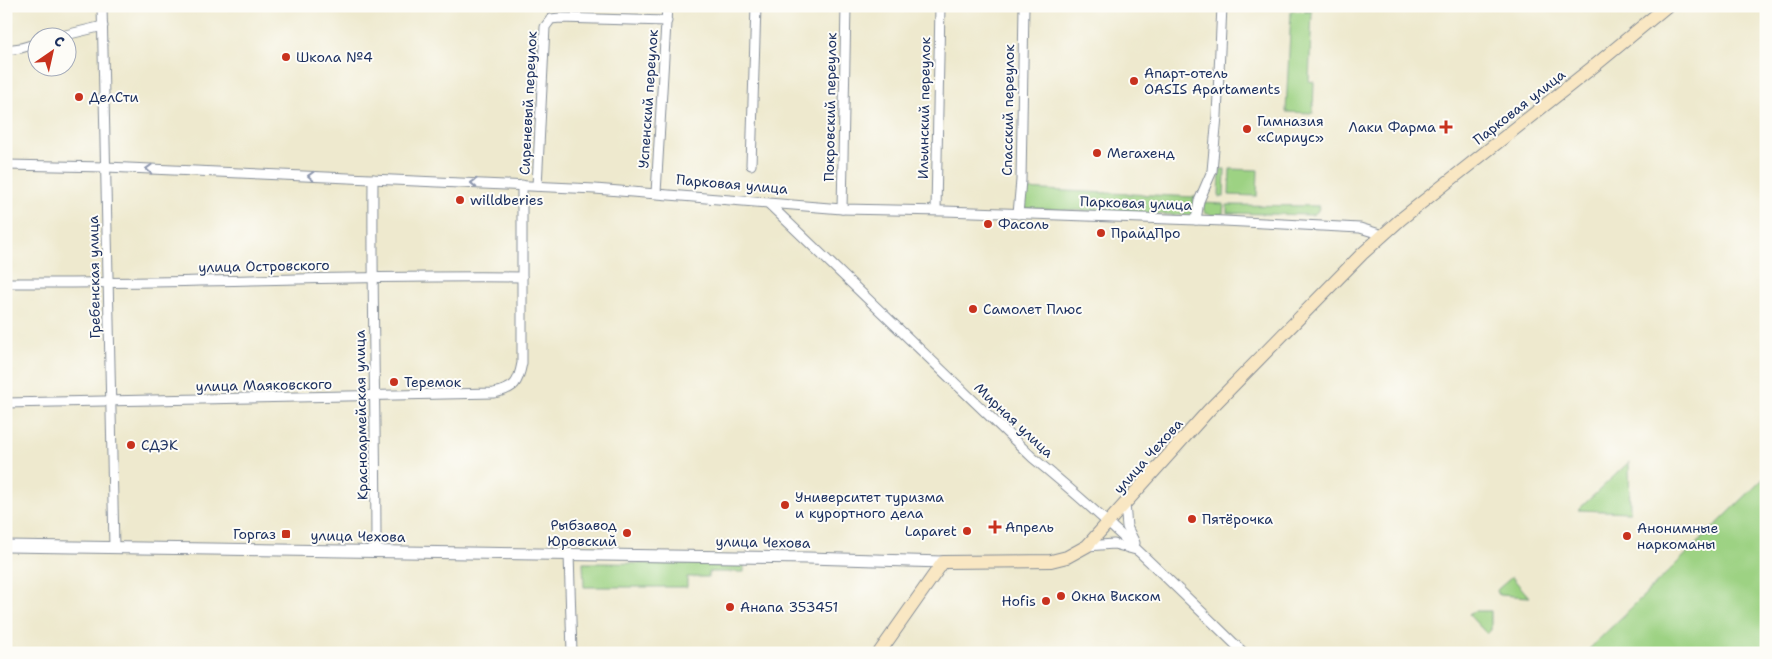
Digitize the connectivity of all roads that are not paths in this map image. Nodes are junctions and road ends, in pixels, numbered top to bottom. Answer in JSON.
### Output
{"nodes":[{"id":1,"x":102,"y":6,"type":"edge"},
{"id":2,"x":667,"y":6,"type":"edge"},
{"id":3,"x":756,"y":6,"type":"edge"},
{"id":4,"x":846,"y":6,"type":"edge"},
{"id":5,"x":940,"y":6,"type":"edge"},
{"id":6,"x":1024,"y":6,"type":"edge"},
{"id":7,"x":1222,"y":6,"type":"edge"},
{"id":8,"x":1667,"y":6,"type":"edge"},
{"id":9,"x":667,"y":21,"type":"junction"},
{"id":10,"x":103,"y":26,"type":"junction"},
{"id":11,"x":78,"y":32,"type":"edge"},
{"id":12,"x":28,"y":46,"type":"edge"},
{"id":13,"x":6,"y":50,"type":"edge"},
{"id":14,"x":6,"y":165,"type":"edge"},
{"id":15,"x":751,"y":165,"type":"dead end"},
{"id":16,"x":106,"y":167,"type":"junction"},
{"id":17,"x":373,"y":179,"type":"junction"},
{"id":18,"x":522,"y":185,"type":"junction"},
{"id":19,"x":538,"y":186,"type":"junction"},
{"id":20,"x":656,"y":193,"type":"junction"},
{"id":21,"x":768,"y":203,"type":"junction"},
{"id":22,"x":842,"y":209,"type":"junction"},
{"id":23,"x":936,"y":210,"type":"junction"},
{"id":24,"x":1018,"y":214,"type":"junction"},
{"id":25,"x":1196,"y":220,"type":"junction"},
{"id":26,"x":1383,"y":235,"type":"junction"},
{"id":27,"x":522,"y":277,"type":"junction"},
{"id":28,"x":372,"y":278,"type":"junction"},
{"id":29,"x":6,"y":283,"type":"edge"},
{"id":30,"x":108,"y":284,"type":"junction"},
{"id":31,"x":519,"y":380,"type":"joint"},
{"id":32,"x":375,"y":396,"type":"junction"},
{"id":33,"x":110,"y":402,"type":"junction"},
{"id":34,"x":6,"y":403,"type":"edge"},
{"id":35,"x":1125,"y":504,"type":"junction"},
{"id":36,"x":1108,"y":523,"type":"junction"},
{"id":37,"x":6,"y":546,"type":"edge"},
{"id":38,"x":114,"y":546,"type":"junction"},
{"id":39,"x":1087,"y":546,"type":"junction"},
{"id":40,"x":376,"y":551,"type":"junction"},
{"id":41,"x":1141,"y":552,"type":"junction"},
{"id":42,"x":569,"y":554,"type":"junction"},
{"id":43,"x":943,"y":562,"type":"junction"},
{"id":44,"x":572,"y":653,"type":"edge"},
{"id":45,"x":878,"y":653,"type":"edge"},
{"id":46,"x":1244,"y":653,"type":"edge"}],
"edges":[{"from":1,"to":10,"type":"street","name":"Гребенская улица"},
{"from":2,"to":9,"type":"street","name":"Успенский переулок"},
{"from":3,"to":15,"type":"street"},
{"from":4,"to":22,"type":"street","name":"Покровский переулок"},
{"from":5,"to":23,"type":"street","name":"Ильинский переулок"},
{"from":6,"to":24,"type":"street","name":"Спасский переулок"},
{"from":7,"to":25,"type":"street"},
{"from":8,"to":26,"type":"main road","name":"Парковая улица"},
{"from":9,"to":19,"type":"street","name":"Сиреневый переулок"},
{"from":9,"to":20,"type":"street","name":"Успенский переулок"},
{"from":10,"to":11,"type":"street"},
{"from":10,"to":16,"type":"street","name":"Гребенская улица"},
{"from":12,"to":13,"type":"street"},
{"from":14,"to":16,"type":"street","name":"Парковая улица"},
{"from":17,"to":16,"type":"street","name":"Парковая улица","one_way":true},
{"from":16,"to":30,"type":"street","name":"Гребенская улица"},
{"from":18,"to":17,"type":"street","name":"Парковая улица","one_way":true},
{"from":17,"to":28,"type":"street","name":"Красноармейская улица"},
{"from":18,"to":19,"type":"street","name":"Парковая улица"},
{"from":18,"to":27,"type":"street","name":"Сиреневый переулок"},
{"from":19,"to":20,"type":"street","name":"Парковая улица"},
{"from":20,"to":21,"type":"street","name":"Парковая улица"},
{"from":21,"to":22,"type":"street","name":"Парковая улица"},
{"from":21,"to":36,"type":"street","name":"Мирная улица"},
{"from":22,"to":23,"type":"street","name":"Парковая улица"},
{"from":23,"to":24,"type":"street","name":"Парковая улица"},
{"from":24,"to":25,"type":"street","name":"Парковая улица"},
{"from":25,"to":26,"type":"street","name":"Парковая улица"},
{"from":26,"to":35,"type":"main road","name":"улица Чехова"},
{"from":27,"to":28,"type":"street","name":"улица Островского"},
{"from":27,"to":31,"type":"street","name":"Сиреневый переулок"},
{"from":28,"to":30,"type":"street","name":"улица Островского"},
{"from":28,"to":32,"type":"street","name":"Красноармейская улица"},
{"from":29,"to":30,"type":"street","name":"улица Островского"},
{"from":30,"to":33,"type":"street","name":"Гребенская улица"},
{"from":31,"to":32,"type":"street","name":"улица Маяковского"},
{"from":32,"to":33,"type":"street","name":"улица Маяковского"},
{"from":32,"to":40,"type":"street","name":"Красноармейская улица"},
{"from":33,"to":34,"type":"street","name":"улица Маяковского"},
{"from":33,"to":38,"type":"street","name":"Гребенская улица"},
{"from":35,"to":36,"type":"main road","name":"улица Чехова"},
{"from":35,"to":41,"type":"street"},
{"from":36,"to":39,"type":"main road","name":"улица Чехова"},
{"from":36,"to":41,"type":"street","name":"Мирная улица"},
{"from":37,"to":38,"type":"street","name":"улица Чехова"},
{"from":38,"to":40,"type":"street","name":"улица Чехова"},
{"from":39,"to":41,"type":"street"},
{"from":39,"to":43,"type":"main road","name":"улица Чехова"},
{"from":40,"to":42,"type":"street","name":"улица Чехова"},
{"from":41,"to":46,"type":"street","name":"Мирная улица"},
{"from":42,"to":43,"type":"street","name":"улица Чехова"},
{"from":42,"to":44,"type":"street"},
{"from":43,"to":45,"type":"main road"}]}
